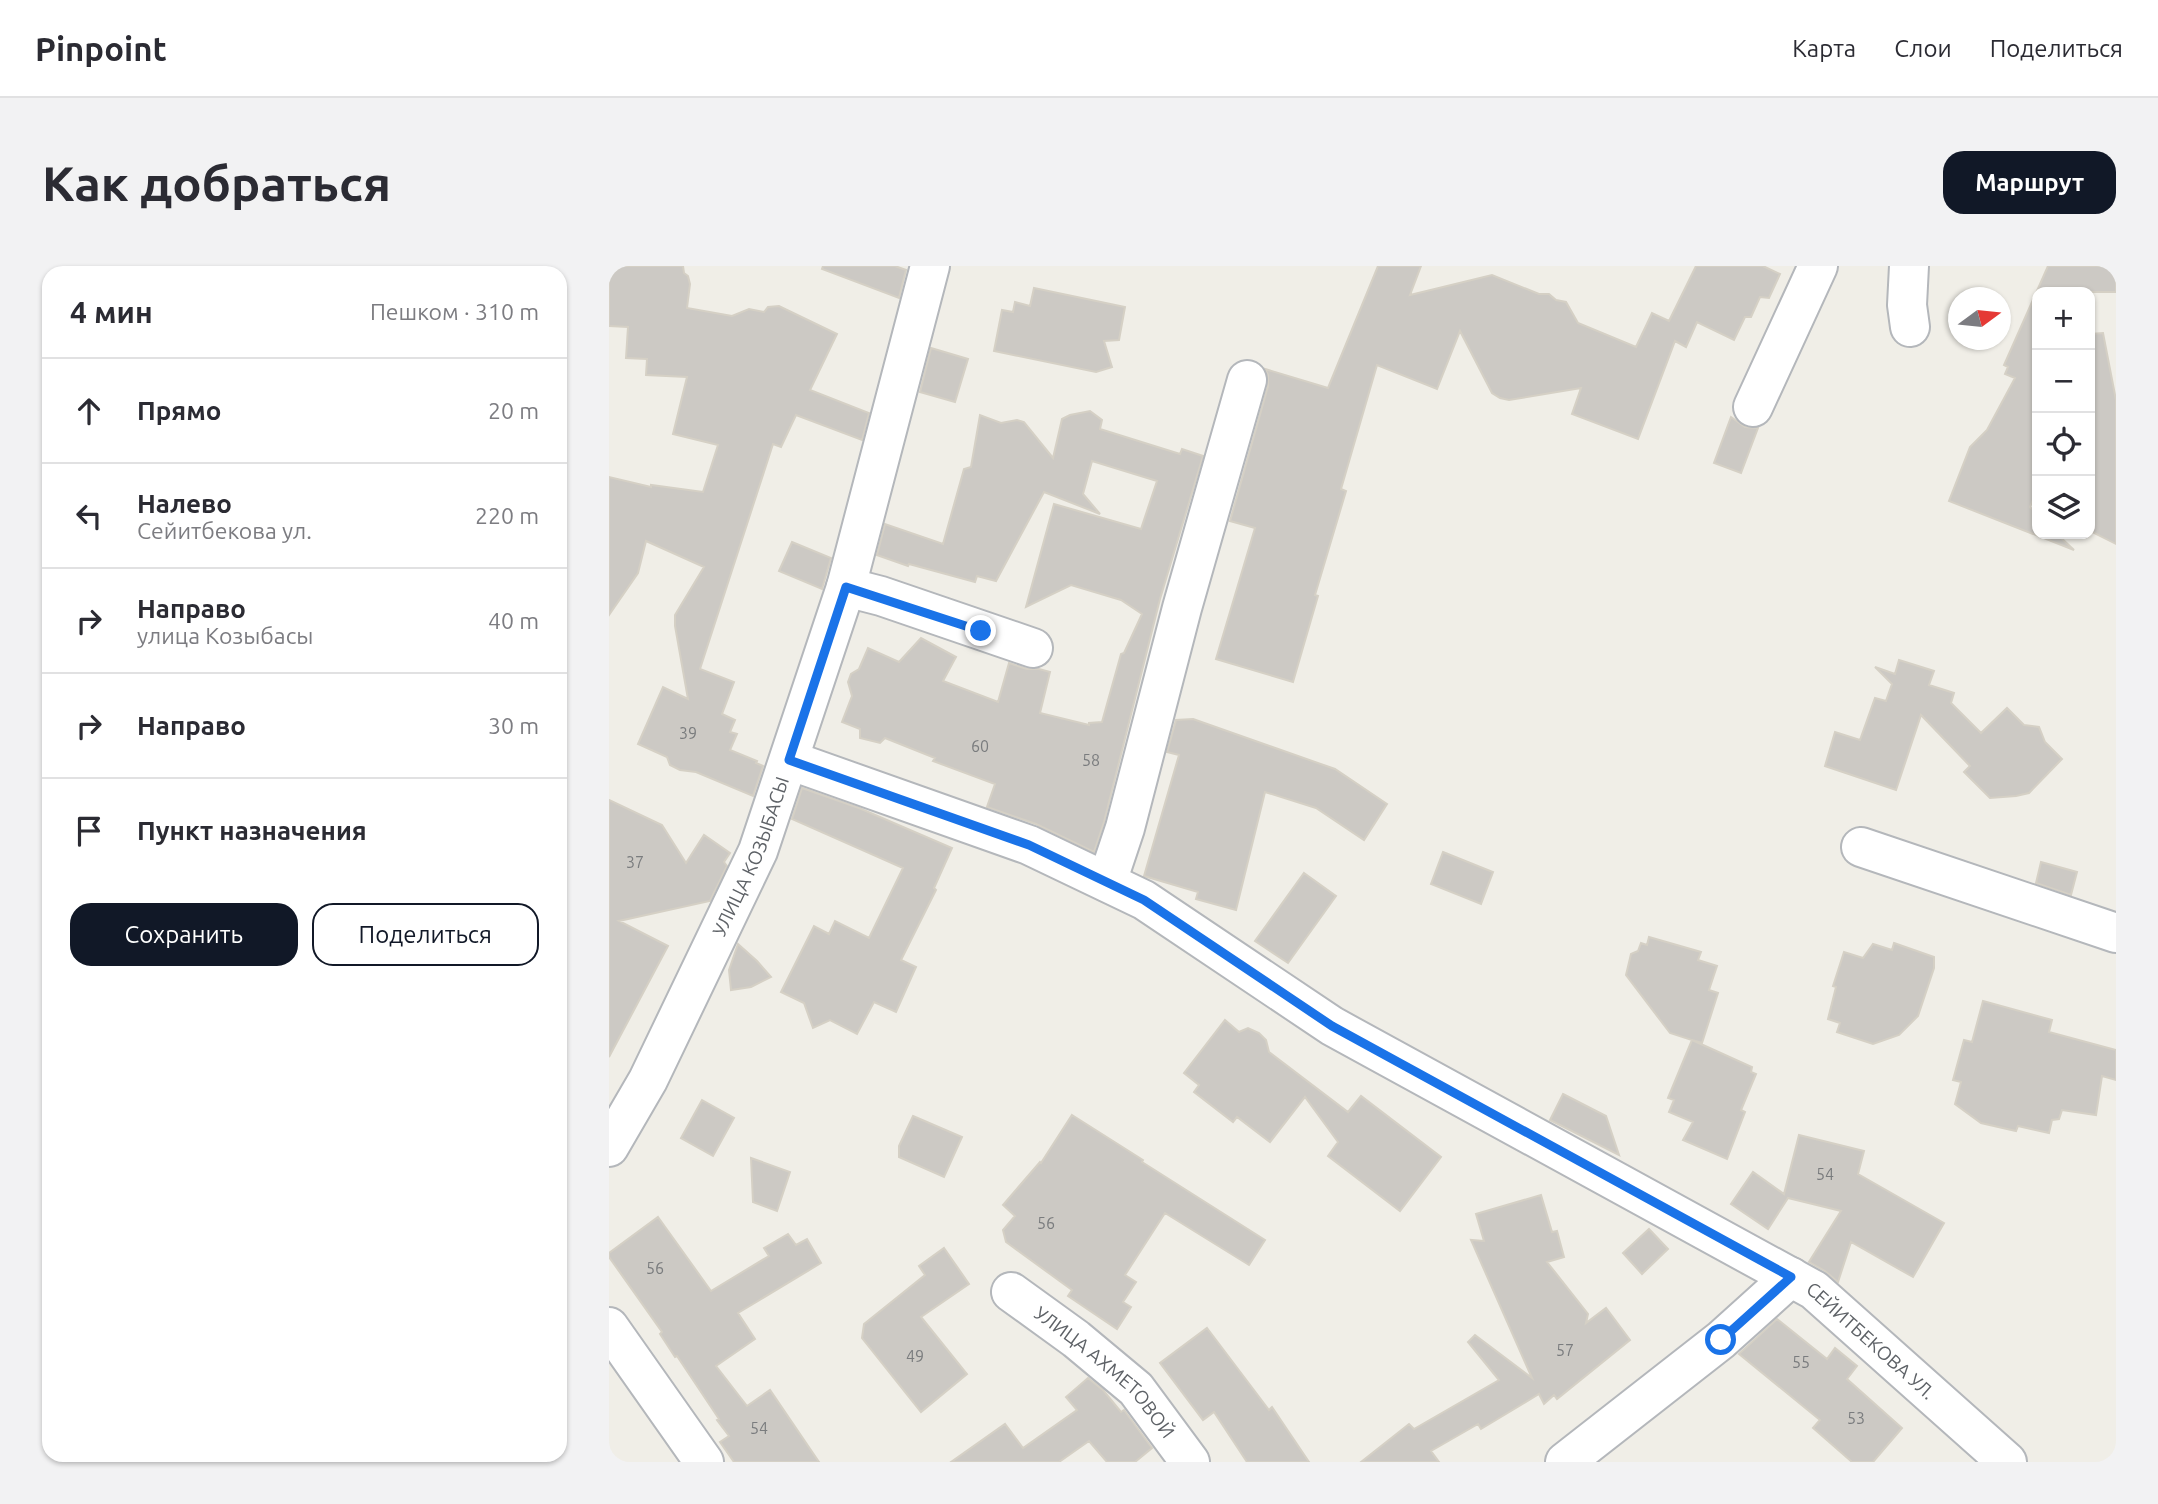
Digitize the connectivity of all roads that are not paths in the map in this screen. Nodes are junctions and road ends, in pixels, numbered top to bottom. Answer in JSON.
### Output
{"nodes":[{"id":1,"x":930,"y":266,"type":"edge"},
{"id":2,"x":1818,"y":266,"type":"edge"},
{"id":3,"x":1909,"y":266,"type":"edge"},
{"id":4,"x":1910,"y":327,"type":"dead end"},
{"id":5,"x":1247,"y":380,"type":"dead end"},
{"id":6,"x":1753,"y":407,"type":"dead end"},
{"id":7,"x":846,"y":587,"type":"junction"},
{"id":8,"x":1033,"y":648,"type":"dead end"},
{"id":9,"x":789,"y":760,"type":"junction"},
{"id":10,"x":1861,"y":847,"type":"dead end"},
{"id":11,"x":1107,"y":882,"type":"junction"},
{"id":12,"x":2116,"y":933,"type":"edge"},
{"id":13,"x":609,"y":1147,"type":"edge"},
{"id":14,"x":1791,"y":1277,"type":"junction"},
{"id":15,"x":1011,"y":1292,"type":"dead end"},
{"id":16,"x":609,"y":1327,"type":"edge"},
{"id":17,"x":704,"y":1462,"type":"edge"},
{"id":18,"x":1190,"y":1462,"type":"edge"},
{"id":19,"x":1565,"y":1462,"type":"edge"},
{"id":20,"x":2007,"y":1462,"type":"edge"}],
"edges":[{"from":1,"to":7,"type":"street","name":"УЛИЦА КОЗЫБАСЫ"},
{"from":2,"to":6,"type":"street"},
{"from":3,"to":4,"type":"street"},
{"from":5,"to":11,"type":"street"},
{"from":7,"to":8,"type":"street"},
{"from":7,"to":9,"type":"street","name":"УЛИЦА КОЗЫБАСЫ"},
{"from":9,"to":11,"type":"street","name":"СЕЙИТБЕКОВА УЛ."},
{"from":9,"to":13,"type":"street","name":"УЛИЦА КОЗЫБАСЫ"},
{"from":10,"to":12,"type":"street"},
{"from":11,"to":14,"type":"street","name":"СЕЙИТБЕКОВА УЛ."},
{"from":14,"to":19,"type":"street"},
{"from":14,"to":20,"type":"street","name":"СЕЙИТБЕКОВА УЛ."},
{"from":15,"to":18,"type":"street","name":"УЛИЦА АХМЕТОВОЙ"},
{"from":16,"to":17,"type":"street"}]}
